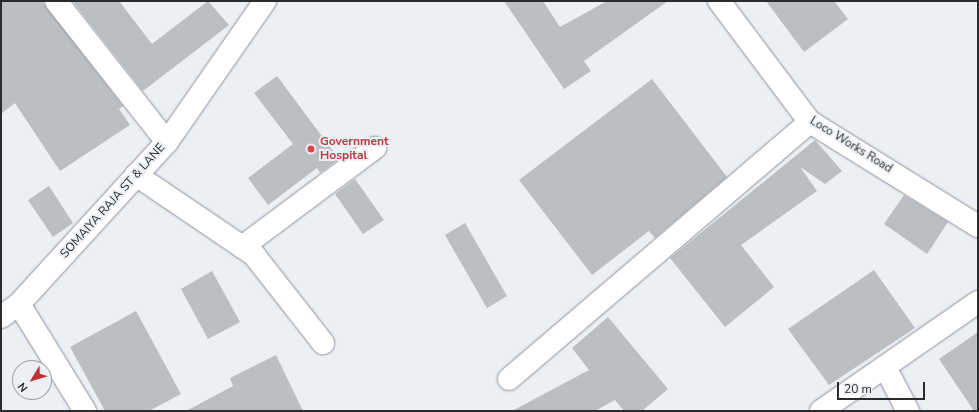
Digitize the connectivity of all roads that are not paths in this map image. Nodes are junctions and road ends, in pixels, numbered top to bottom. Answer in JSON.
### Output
{"nodes":[{"id":1,"x":56,"y":1,"type":"edge"},
{"id":2,"x":265,"y":1,"type":"edge"},
{"id":3,"x":719,"y":1,"type":"edge"},
{"id":4,"x":810,"y":122,"type":"junction"},
{"id":5,"x":167,"y":142,"type":"junction"},
{"id":6,"x":375,"y":148,"type":"dead end"},
{"id":7,"x":136,"y":175,"type":"junction"},
{"id":8,"x":978,"y":226,"type":"edge"},
{"id":9,"x":242,"y":247,"type":"junction"},
{"id":10,"x":978,"y":302,"type":"edge"},
{"id":11,"x":20,"y":304,"type":"junction"},
{"id":12,"x":1,"y":317,"type":"edge"},
{"id":13,"x":323,"y":343,"type":"dead end"},
{"id":14,"x":885,"y":367,"type":"junction"},
{"id":15,"x":509,"y":379,"type":"dead end"},
{"id":16,"x":85,"y":411,"type":"edge"},
{"id":17,"x":821,"y":411,"type":"edge"},
{"id":18,"x":908,"y":411,"type":"edge"}],
"edges":[{"from":1,"to":5,"type":"street","name":"SOMAIYA RAJA ST & LANE"},
{"from":2,"to":5,"type":"street"},
{"from":3,"to":4,"type":"street","name":"Loco Works Road"},
{"from":4,"to":8,"type":"street","name":"Loco Works Road"},
{"from":4,"to":15,"type":"street"},
{"from":5,"to":7,"type":"street","name":"SOMAIYA RAJA ST & LANE"},
{"from":6,"to":9,"type":"street"},
{"from":7,"to":9,"type":"street"},
{"from":7,"to":11,"type":"street","name":"SOMAIYA RAJA ST & LANE"},
{"from":9,"to":13,"type":"street"},
{"from":10,"to":14,"type":"street"},
{"from":11,"to":12,"type":"street","name":"SOMAIYA RAJA ST & LANE"},
{"from":11,"to":16,"type":"street"},
{"from":14,"to":17,"type":"street"},
{"from":14,"to":18,"type":"street"}]}
